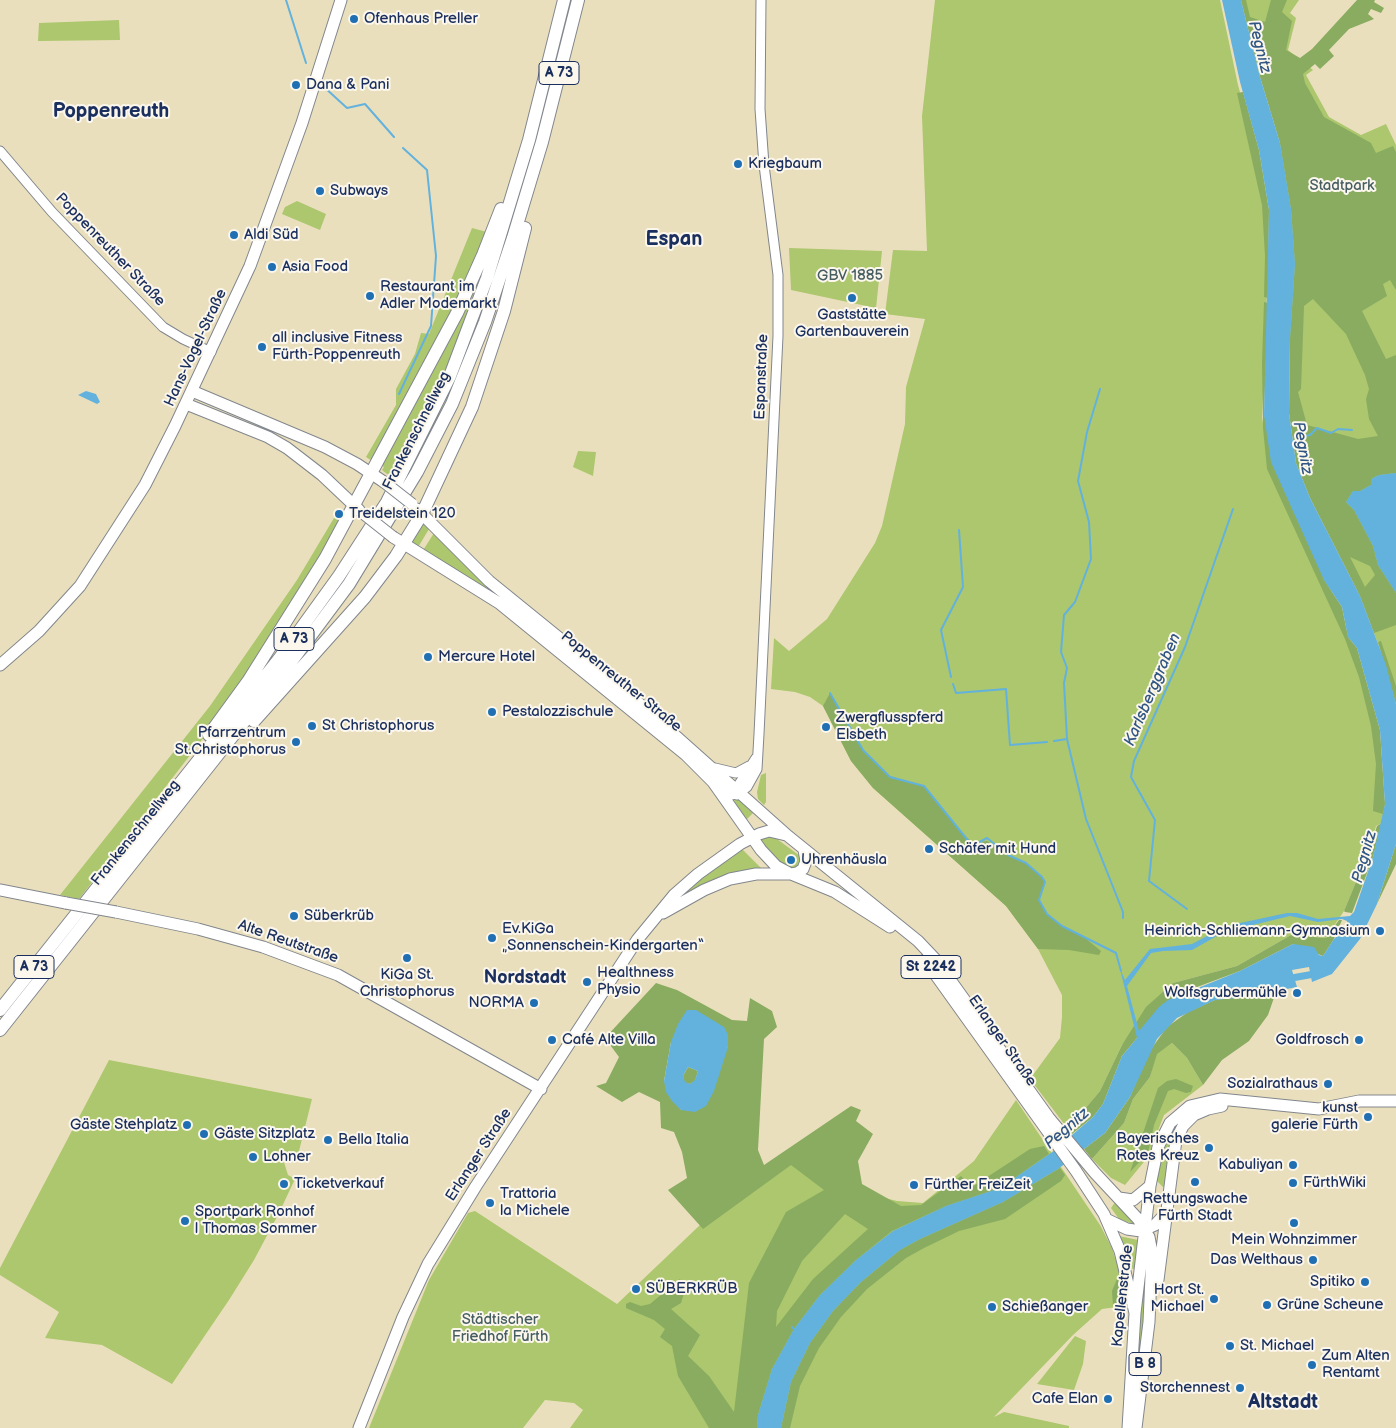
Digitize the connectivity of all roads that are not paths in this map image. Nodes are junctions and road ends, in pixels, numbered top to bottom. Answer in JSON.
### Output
{"nodes":[{"id":1,"x":341,"y":0,"type":"edge"},
{"id":2,"x":564,"y":0,"type":"edge"},
{"id":3,"x":578,"y":0,"type":"edge"},
{"id":4,"x":761,"y":0,"type":"edge"},
{"id":5,"x":528,"y":140,"type":"junction"},
{"id":6,"x":540,"y":147,"type":"junction"},
{"id":7,"x":0,"y":151,"type":"edge"},
{"id":8,"x":211,"y":352,"type":"junction"},
{"id":9,"x":192,"y":391,"type":"junction"},
{"id":10,"x":186,"y":404,"type":"junction"},
{"id":11,"x":372,"y":474,"type":"junction"},
{"id":12,"x":359,"y":510,"type":"junction"},
{"id":13,"x":422,"y":514,"type":"junction"},
{"id":14,"x":398,"y":541,"type":"junction"},
{"id":15,"x":0,"y":665,"type":"edge"},
{"id":16,"x":233,"y":736,"type":"junction"},
{"id":17,"x":755,"y":759,"type":"junction"},
{"id":18,"x":712,"y":767,"type":"junction"},
{"id":19,"x":735,"y":795,"type":"junction"},
{"id":20,"x":166,"y":799,"type":"junction"},
{"id":21,"x":788,"y":836,"type":"junction"},
{"id":22,"x":751,"y":837,"type":"junction"},
{"id":23,"x":804,"y":850,"type":"junction"},
{"id":24,"x":790,"y":874,"type":"junction"},
{"id":25,"x":0,"y":890,"type":"edge"},
{"id":26,"x":657,"y":916,"type":"junction"},
{"id":27,"x":0,"y":1010,"type":"edge"},
{"id":28,"x":0,"y":1030,"type":"edge"},
{"id":29,"x":1018,"y":1082,"type":"junction"},
{"id":30,"x":541,"y":1089,"type":"junction"},
{"id":31,"x":1396,"y":1101,"type":"edge"},
{"id":32,"x":1266,"y":1104,"type":"junction"},
{"id":33,"x":1150,"y":1186,"type":"junction"},
{"id":34,"x":1118,"y":1197,"type":"junction"},
{"id":35,"x":1166,"y":1214,"type":"junction"},
{"id":36,"x":1105,"y":1217,"type":"junction"},
{"id":37,"x":1145,"y":1230,"type":"junction"},
{"id":38,"x":1135,"y":1313,"type":"junction"},
{"id":39,"x":1149,"y":1322,"type":"junction"},
{"id":40,"x":359,"y":1428,"type":"edge"},
{"id":41,"x":1128,"y":1428,"type":"edge"},
{"id":42,"x":1136,"y":1428,"type":"edge"}],
"edges":[{"from":1,"to":8,"type":"main road","name":"Hans-Vogel-Straße"},
{"from":2,"to":5,"type":"highway","name":"Frankenschnellweg","number":"A 73"},
{"from":3,"to":6,"type":"highway","name":"Frankenschnellweg","number":"A 73"},
{"from":4,"to":17,"type":"street","name":"Espanstraße"},
{"from":5,"to":11,"type":"highway"},
{"from":5,"to":20,"type":"highway","name":"Frankenschnellweg","number":"A 73"},
{"from":6,"to":13,"type":"highway"},
{"from":6,"to":16,"type":"highway","name":"Frankenschnellweg","number":"A 73"},
{"from":7,"to":8,"type":"street","name":"Poppenreuther Straße"},
{"from":8,"to":9,"type":"main road","name":"Hans-Vogel-Straße"},
{"from":9,"to":10,"type":"main road","name":"Hans-Vogel-Straße"},
{"from":9,"to":11,"type":"main road"},
{"from":10,"to":12,"type":"main road"},
{"from":10,"to":15,"type":"main road","name":"Hans-Vogel-Straße"},
{"from":11,"to":12,"type":"highway"},
{"from":11,"to":13,"type":"main road","name":"Poppenreuther Straße","bridge":true},
{"from":12,"to":14,"type":"main road","name":"Poppenreuther Straße","bridge":true},
{"from":12,"to":20,"type":"highway"},
{"from":13,"to":14,"type":"highway"},
{"from":13,"to":18,"type":"main road","name":"Poppenreuther Straße"},
{"from":14,"to":16,"type":"highway"},
{"from":14,"to":19,"type":"main road","name":"Poppenreuther Straße"},
{"from":16,"to":28,"type":"highway","name":"Frankenschnellweg","number":"A 73"},
{"from":17,"to":18,"type":"street"},
{"from":17,"to":19,"type":"street"},
{"from":18,"to":19,"type":"main road","name":"Poppenreuther Straße"},
{"from":19,"to":21,"type":"main road","name":"Poppenreuther Straße"},
{"from":19,"to":22,"type":"main road","name":"Poppenreuther Straße"},
{"from":20,"to":27,"type":"highway","name":"Frankenschnellweg","number":"A 73"},
{"from":21,"to":22,"type":"main road","number":"St 2242"},
{"from":21,"to":23,"type":"main road","name":"Erlanger Straße","number":"St 2242"},
{"from":22,"to":24,"type":"main road","name":"Poppenreuther Straße"},
{"from":22,"to":26,"type":"main road","name":"Erlanger Straße","number":"St 2242"},
{"from":23,"to":24,"type":"main road"},
{"from":23,"to":29,"type":"main road","name":"Erlanger Straße","number":"St 2242"},
{"from":24,"to":26,"type":"main road","name":"Erlanger Straße","number":"St 2242"},
{"from":24,"to":29,"type":"main road","name":"Erlanger Straße","number":"St 2242"},
{"from":25,"to":30,"type":"main road","name":"Alte Reutstraße","bridge":true},
{"from":26,"to":30,"type":"main road","name":"Erlanger Straße","number":"St 2242"},
{"from":29,"to":34,"type":"main road","name":"Erlanger Straße","number":"St 2242"},
{"from":29,"to":36,"type":"main road","name":"Erlanger Straße","number":"St 2242"},
{"from":30,"to":40,"type":"main road","name":"Erlanger Straße","number":"St 2242"},
{"from":31,"to":32,"type":"main road","number":"B 8"},
{"from":32,"to":33,"type":"main road","number":"B 8"},
{"from":32,"to":35,"type":"main road","number":"B 8"},
{"from":33,"to":34,"type":"main road"},
{"from":33,"to":37,"type":"main road","number":"B 8"},
{"from":34,"to":37,"type":"main road","name":"Erlanger Straße"},
{"from":35,"to":37,"type":"main road"},
{"from":35,"to":39,"type":"main road","name":"Kapellenstraße","number":"B 8"},
{"from":36,"to":37,"type":"main road"},
{"from":36,"to":38,"type":"main road","name":"Erlanger Straße"},
{"from":37,"to":38,"type":"main road","name":"Kapellenstraße","number":"B 8"},
{"from":37,"to":39,"type":"main road","name":"Kapellenstraße"},
{"from":38,"to":41,"type":"main road","name":"Kapellenstraße","number":"B 8"},
{"from":39,"to":42,"type":"main road","name":"Kapellenstraße","number":"B 8"}]}
